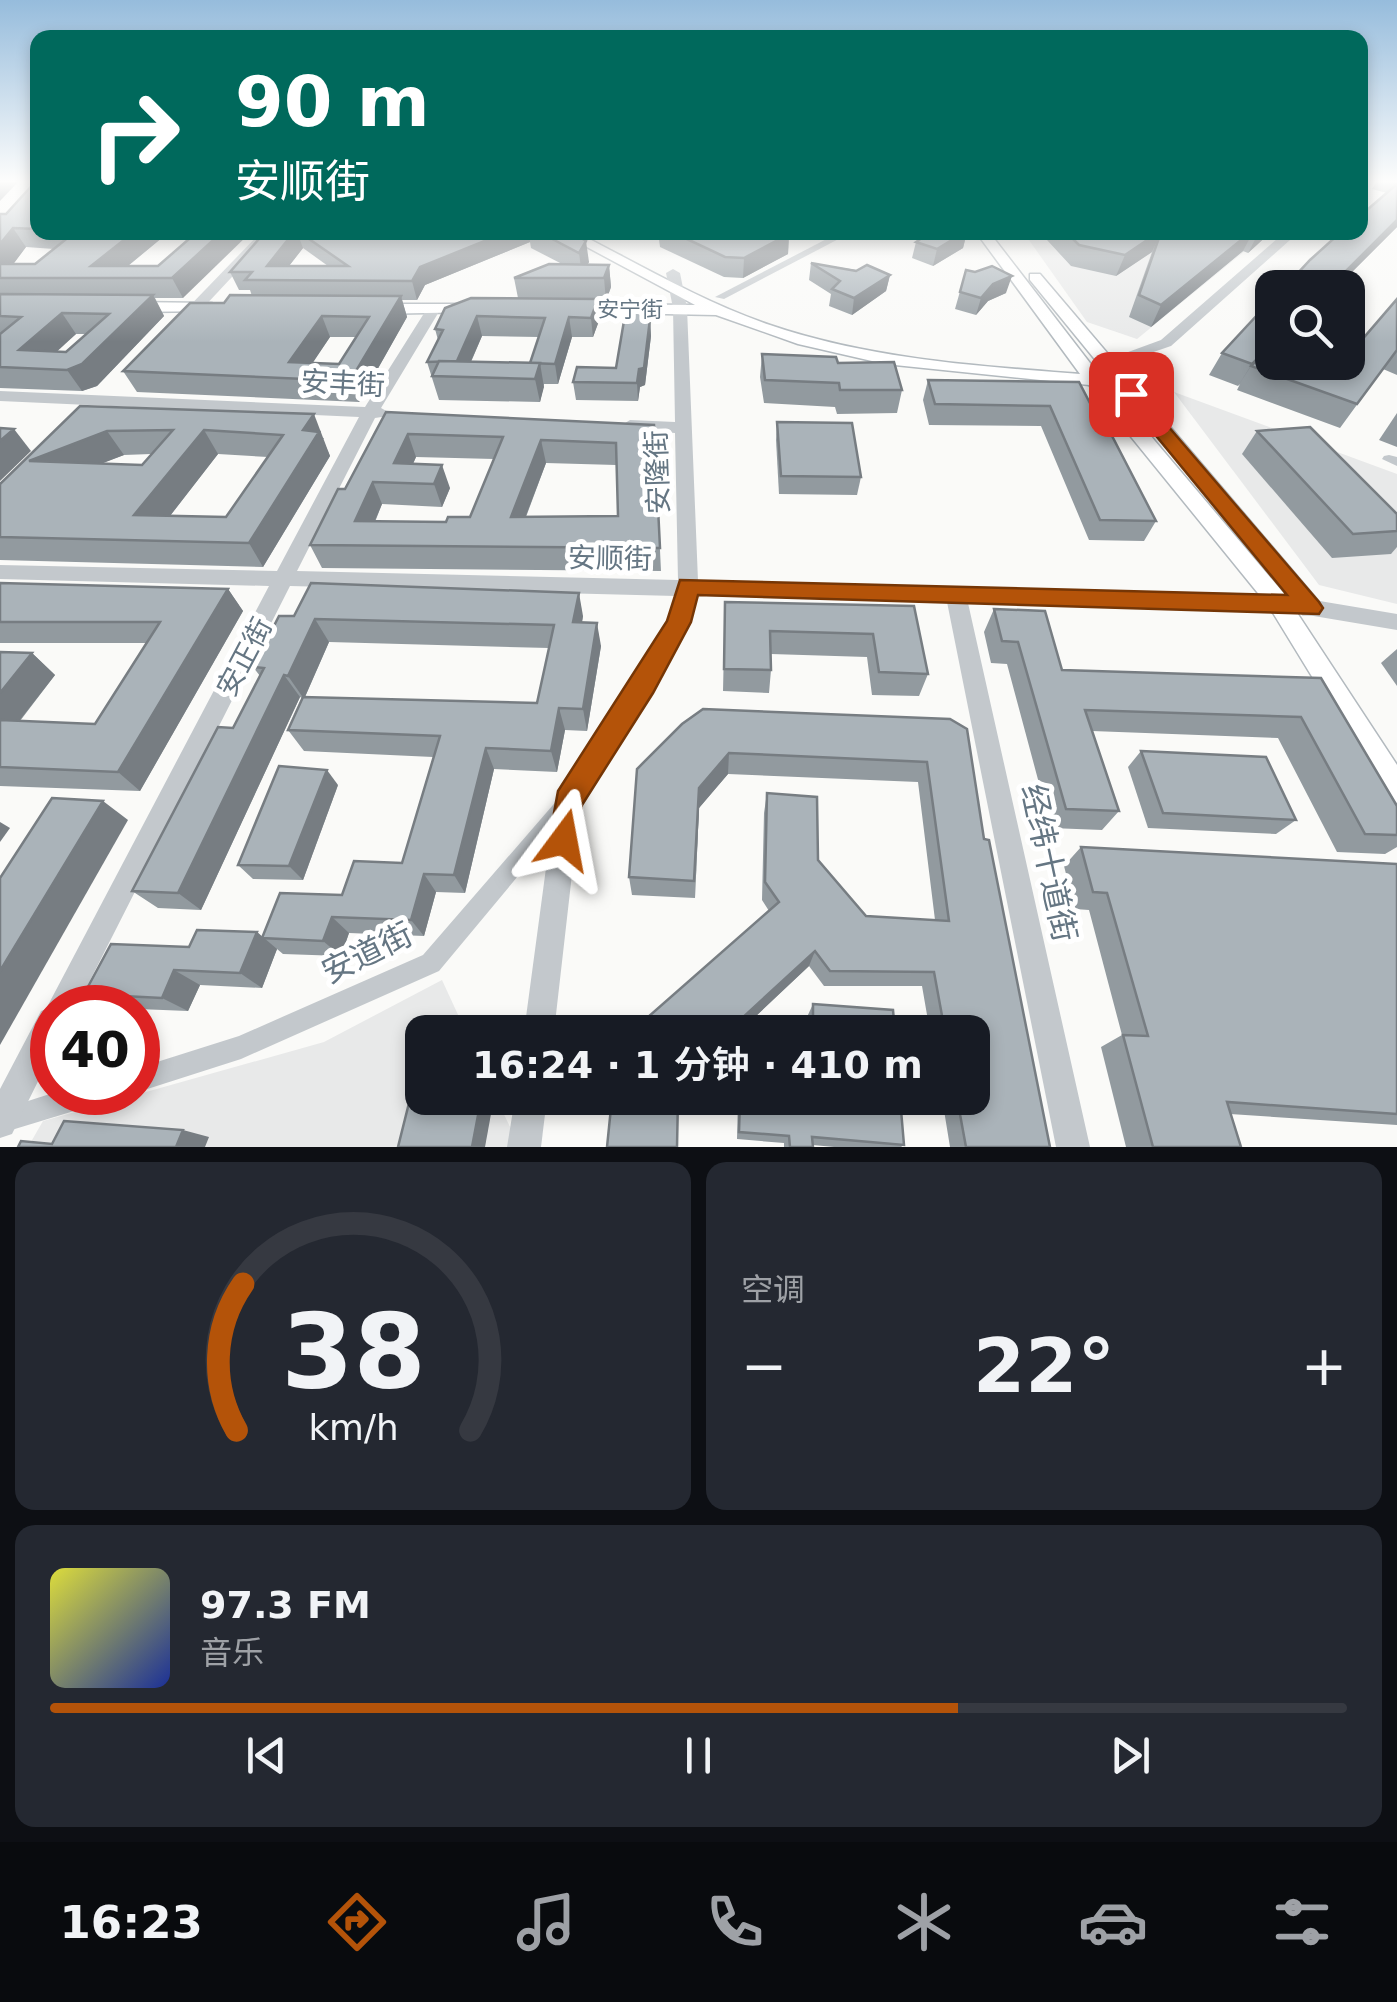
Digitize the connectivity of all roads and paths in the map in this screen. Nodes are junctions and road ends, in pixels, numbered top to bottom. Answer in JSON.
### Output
{"nodes":[{"id":1,"x":260,"y":240,"type":"edge"},
{"id":2,"x":580,"y":240,"type":"edge"},
{"id":3,"x":603,"y":240,"type":"edge"},
{"id":4,"x":834,"y":240,"type":"edge"},
{"id":5,"x":988,"y":240,"type":"edge"},
{"id":6,"x":1004,"y":240,"type":"edge"},
{"id":7,"x":1284,"y":240,"type":"edge"},
{"id":8,"x":676,"y":290,"type":"junction"},
{"id":9,"x":721,"y":304,"type":"junction"},
{"id":10,"x":117,"y":307,"type":"edge"},
{"id":11,"x":195,"y":308,"type":"junction"},
{"id":12,"x":235,"y":308,"type":"edge"},
{"id":13,"x":354,"y":309,"type":"edge"},
{"id":14,"x":490,"y":309,"type":"edge"},
{"id":15,"x":547,"y":309,"type":"edge"},
{"id":16,"x":433,"y":310,"type":"junction"},
{"id":17,"x":170,"y":334,"type":"edge"},
{"id":18,"x":1092,"y":369,"type":"junction"},
{"id":19,"x":114,"y":393,"type":"junction"},
{"id":20,"x":0,"y":396,"type":"edge"},
{"id":21,"x":370,"y":412,"type":"junction"},
{"id":22,"x":94,"y":413,"type":"edge"},
{"id":23,"x":409,"y":414,"type":"edge"},
{"id":24,"x":605,"y":424,"type":"edge"},
{"id":25,"x":684,"y":428,"type":"junction"},
{"id":26,"x":0,"y":572,"type":"edge"},
{"id":27,"x":285,"y":579,"type":"junction"},
{"id":28,"x":688,"y":586,"type":"junction"},
{"id":29,"x":956,"y":594,"type":"junction"},
{"id":30,"x":1278,"y":602,"type":"junction"},
{"id":31,"x":1311,"y":608,"type":"junction"},
{"id":32,"x":1397,"y":622,"type":"edge"},
{"id":33,"x":1394,"y":779,"type":"edge"},
{"id":34,"x":568,"y":801,"type":"junction"},
{"id":35,"x":72,"y":985,"type":"edge"},
{"id":36,"x":541,"y":1015,"type":"edge"},
{"id":37,"x":30,"y":1064,"type":"edge"},
{"id":38,"x":160,"y":1073,"type":"edge"},
{"id":39,"x":30,"y":1113,"type":"edge"},
{"id":40,"x":529,"y":1115,"type":"edge"},
{"id":41,"x":0,"y":1122,"type":"edge"},
{"id":42,"x":524,"y":1147,"type":"edge"},
{"id":43,"x":1073,"y":1147,"type":"edge"}],
"edges":[{"from":1,"to":11,"type":"street"},
{"from":2,"to":8,"type":"main road"},
{"from":3,"to":8,"type":"main road"},
{"from":4,"to":9,"type":"street"},
{"from":5,"to":18,"type":"main road"},
{"from":6,"to":18,"type":"main road"},
{"from":7,"to":18,"type":"street"},
{"from":8,"to":9,"type":"main road","name":"安宁街"},
{"from":8,"to":15,"type":"main road","name":"安宁街"},
{"from":8,"to":25,"type":"street","name":"安隆街"},
{"from":9,"to":18,"type":"main road","name":"安宁街"},
{"from":10,"to":11,"type":"main road"},
{"from":11,"to":12,"type":"main road"},
{"from":11,"to":17,"type":"street"},
{"from":13,"to":16,"type":"main road"},
{"from":14,"to":16,"type":"main road"},
{"from":16,"to":21,"type":"street","name":"安正街"},
{"from":18,"to":30,"type":"main road"},
{"from":18,"to":31,"type":"main road"},
{"from":19,"to":20,"type":"street","name":"安丰街"},
{"from":19,"to":21,"type":"street","name":"安丰街"},
{"from":19,"to":22,"type":"street"},
{"from":21,"to":23,"type":"street","name":"安丰街"},
{"from":21,"to":27,"type":"street","name":"安正街"},
{"from":24,"to":25,"type":"street"},
{"from":25,"to":28,"type":"street","name":"安隆街"},
{"from":26,"to":27,"type":"street","name":"安顺街"},
{"from":27,"to":28,"type":"street","name":"安顺街"},
{"from":27,"to":35,"type":"street","name":"安正街"},
{"from":28,"to":29,"type":"street","name":"安顺街"},
{"from":28,"to":34,"type":"street","name":"安隆街"},
{"from":29,"to":30,"type":"street","name":"安顺街"},
{"from":29,"to":43,"type":"street","name":"经纬十道街"},
{"from":30,"to":31,"type":"street","name":"安顺街"},
{"from":30,"to":33,"type":"main road"},
{"from":31,"to":32,"type":"street","name":"安顺街"},
{"from":34,"to":36,"type":"street"},
{"from":34,"to":38,"type":"street","name":"安道街"},
{"from":37,"to":41,"type":"street"},
{"from":39,"to":41,"type":"street"},
{"from":40,"to":42,"type":"street"}]}
